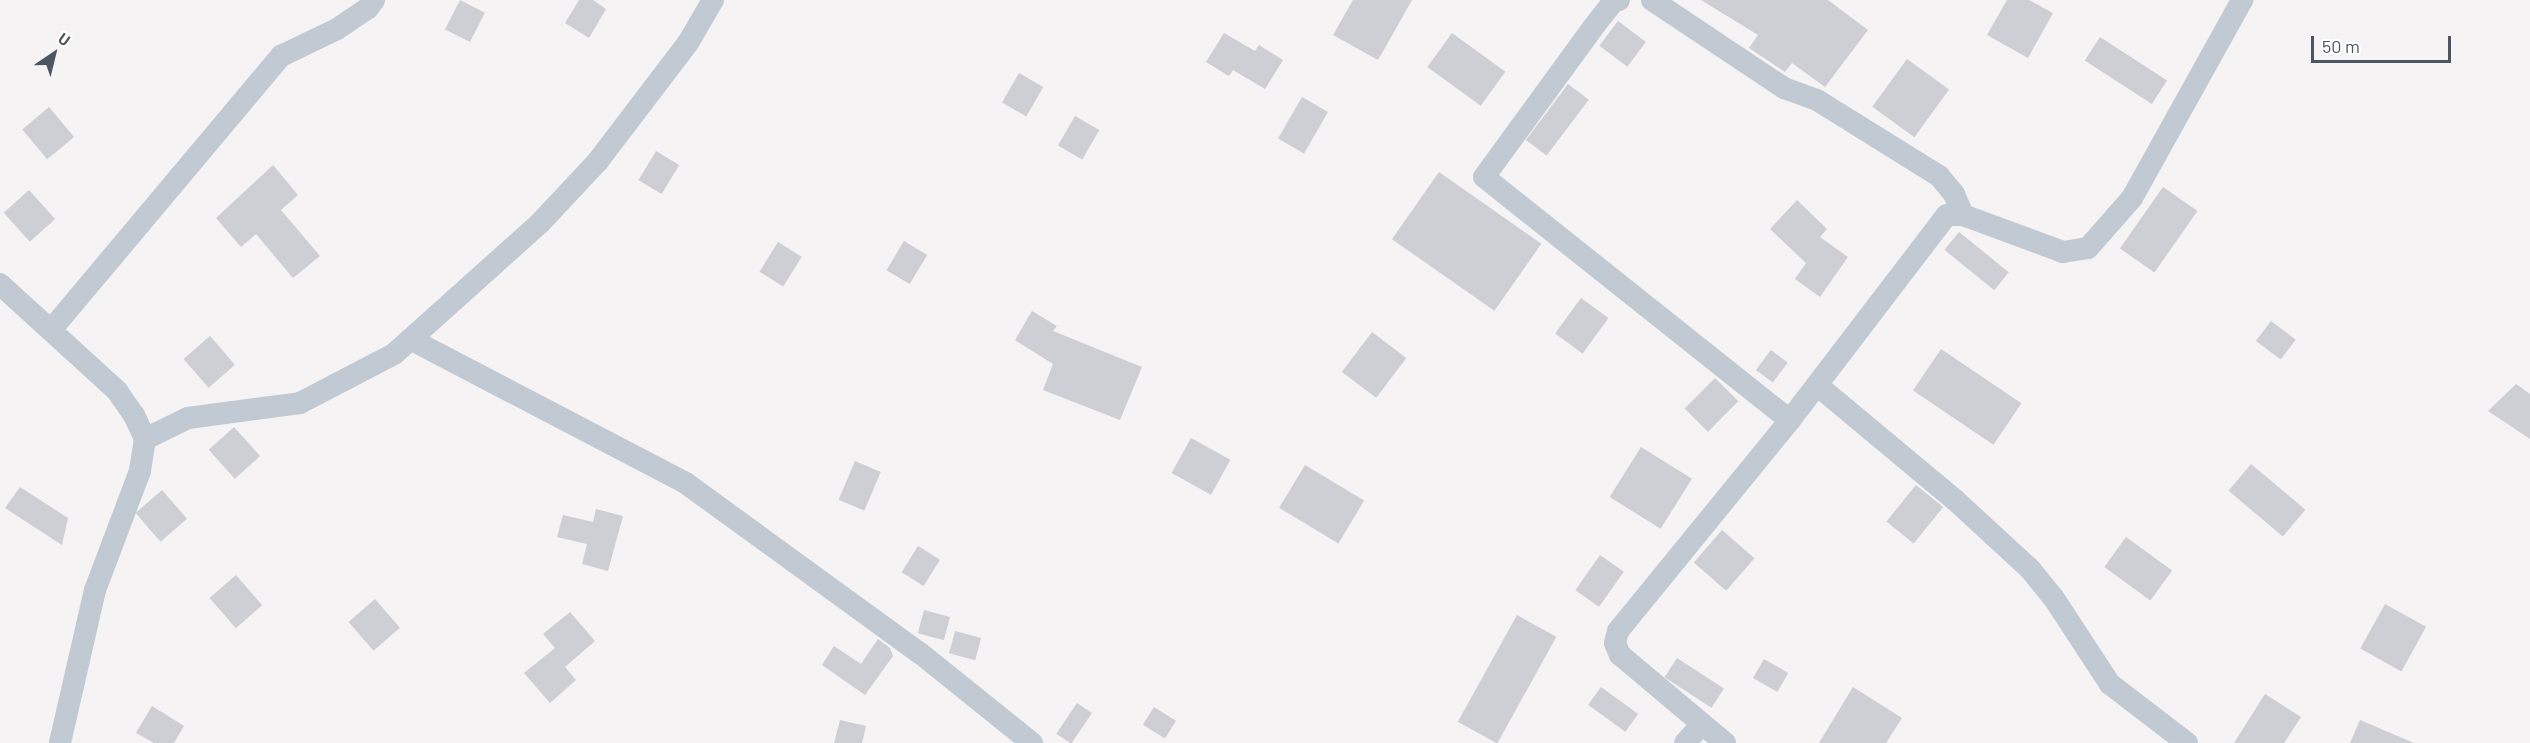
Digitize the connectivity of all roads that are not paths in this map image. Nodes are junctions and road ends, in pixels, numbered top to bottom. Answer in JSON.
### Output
{"nodes":[{"id":1,"x":374,"y":0,"type":"edge"},
{"id":2,"x":713,"y":0,"type":"edge"},
{"id":3,"x":1619,"y":0,"type":"edge"},
{"id":4,"x":1652,"y":0,"type":"edge"},
{"id":5,"x":2242,"y":0,"type":"edge"},
{"id":6,"x":1963,"y":215,"type":"junction"},
{"id":7,"x":0,"y":284,"type":"edge"},
{"id":8,"x":51,"y":330,"type":"junction"},
{"id":9,"x":412,"y":340,"type":"junction"},
{"id":10,"x":1817,"y":385,"type":"junction"},
{"id":11,"x":1790,"y":420,"type":"junction"},
{"id":12,"x":145,"y":439,"type":"junction"},
{"id":13,"x":1702,"y":724,"type":"junction"},
{"id":14,"x":60,"y":743,"type":"edge"},
{"id":15,"x":1032,"y":743,"type":"edge"},
{"id":16,"x":1685,"y":743,"type":"edge"},
{"id":17,"x":1725,"y":743,"type":"edge"},
{"id":18,"x":2187,"y":743,"type":"edge"}],
"edges":[{"from":1,"to":8,"type":"street"},
{"from":2,"to":9,"type":"street"},
{"from":3,"to":11,"type":"street"},
{"from":4,"to":6,"type":"street"},
{"from":5,"to":6,"type":"street"},
{"from":6,"to":10,"type":"street"},
{"from":7,"to":8,"type":"street"},
{"from":8,"to":12,"type":"street"},
{"from":9,"to":12,"type":"street"},
{"from":9,"to":15,"type":"street"},
{"from":10,"to":11,"type":"street"},
{"from":10,"to":18,"type":"street"},
{"from":11,"to":13,"type":"street"},
{"from":12,"to":14,"type":"street"},
{"from":13,"to":16,"type":"street"},
{"from":13,"to":17,"type":"street"}]}
